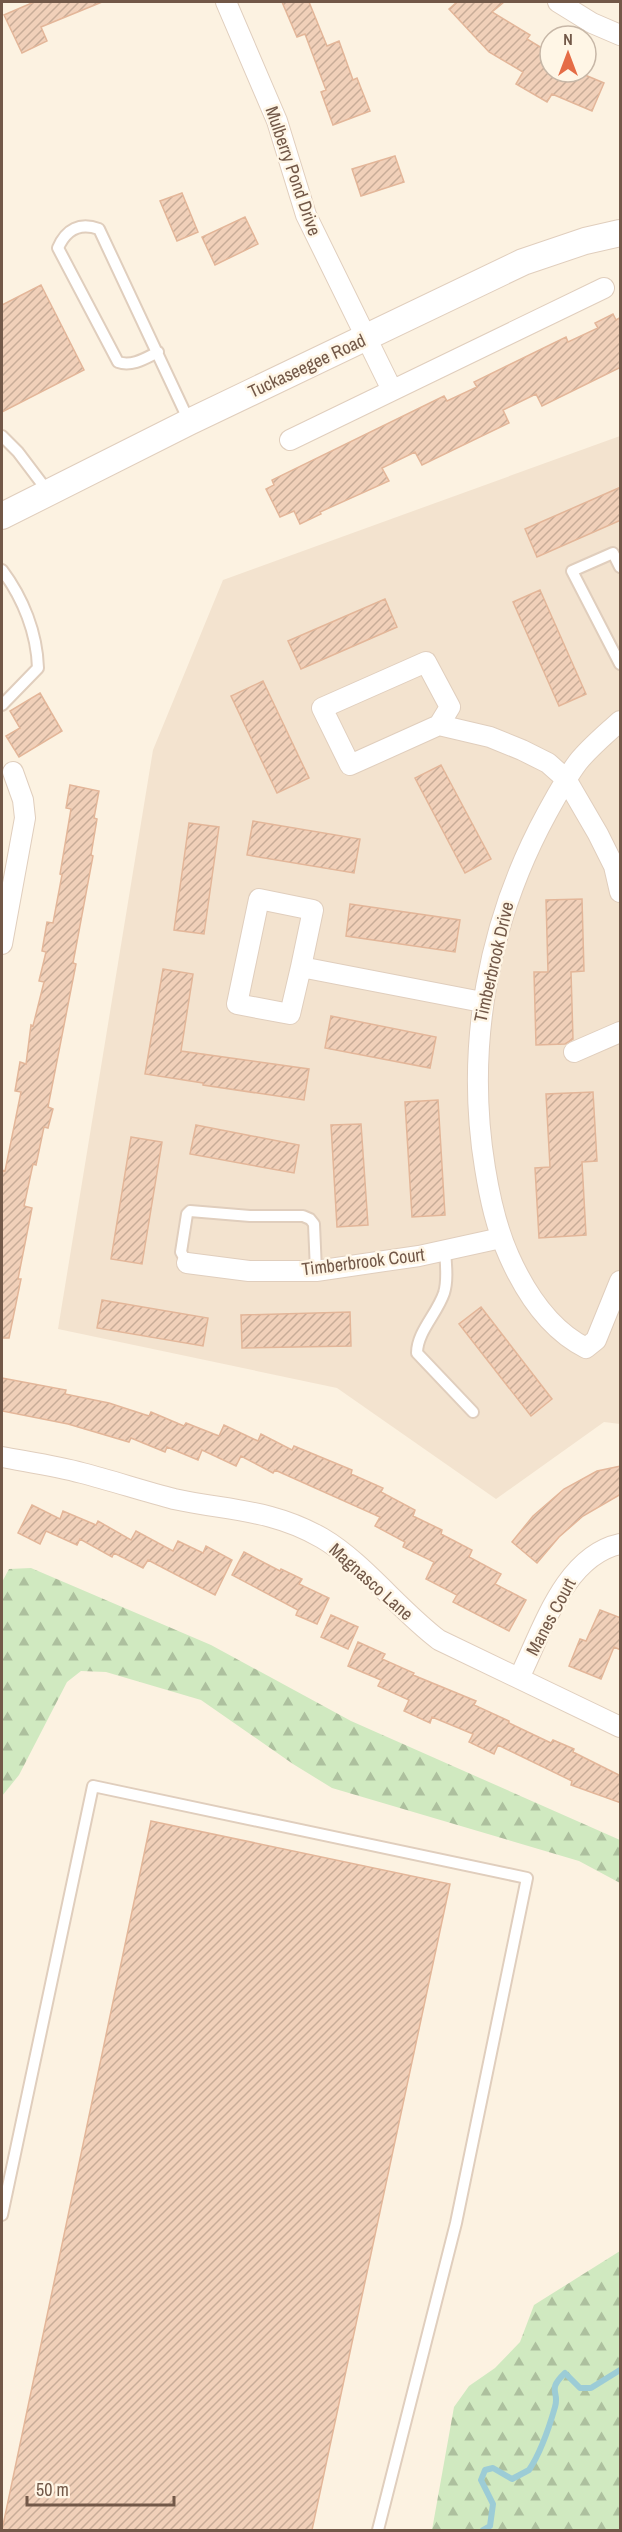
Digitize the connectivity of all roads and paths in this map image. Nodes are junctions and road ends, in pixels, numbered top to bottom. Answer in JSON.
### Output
{"nodes":[{"id":1,"x":226,"y":2,"type":"edge"},
{"id":2,"x":558,"y":2,"type":"edge"},
{"id":3,"x":621,"y":35,"type":"edge"},
{"id":4,"x":621,"y":234,"type":"edge"},
{"id":5,"x":604,"y":288,"type":"dead end"},
{"id":6,"x":365,"y":338,"type":"junction"},
{"id":7,"x":158,"y":352,"type":"junction"},
{"id":8,"x":392,"y":390,"type":"junction"},
{"id":9,"x":189,"y":422,"type":"junction"},
{"id":10,"x":2,"y":436,"type":"edge"},
{"id":11,"x":290,"y":440,"type":"dead end"},
{"id":12,"x":49,"y":493,"type":"junction"},
{"id":13,"x":2,"y":516,"type":"edge"},
{"id":14,"x":621,"y":567,"type":"edge"},
{"id":15,"x":2,"y":570,"type":"edge"},
{"id":16,"x":621,"y":664,"type":"edge"},
{"id":17,"x":2,"y":705,"type":"edge"},
{"id":18,"x":621,"y":722,"type":"edge"},
{"id":19,"x":439,"y":725,"type":"junction"},
{"id":20,"x":13,"y":772,"type":"dead end"},
{"id":21,"x":566,"y":779,"type":"junction"},
{"id":22,"x":621,"y":892,"type":"edge"},
{"id":23,"x":2,"y":944,"type":"edge"},
{"id":24,"x":301,"y":967,"type":"junction"},
{"id":25,"x":482,"y":1002,"type":"junction"},
{"id":26,"x":621,"y":1032,"type":"edge"},
{"id":27,"x":574,"y":1052,"type":"dead end"},
{"id":28,"x":501,"y":1238,"type":"junction"},
{"id":29,"x":445,"y":1251,"type":"junction"},
{"id":30,"x":187,"y":1263,"type":"joint"},
{"id":31,"x":316,"y":1271,"type":"junction"},
{"id":32,"x":621,"y":1281,"type":"edge"},
{"id":33,"x":473,"y":1412,"type":"dead end"},
{"id":34,"x":2,"y":1457,"type":"edge"},
{"id":35,"x":621,"y":1544,"type":"edge"},
{"id":36,"x":519,"y":1678,"type":"junction"},
{"id":37,"x":621,"y":1726,"type":"edge"},
{"id":38,"x":2,"y":2215,"type":"edge"},
{"id":39,"x":378,"y":2530,"type":"edge"}],
"edges":[{"from":1,"to":6,"type":"street","name":"Mulberry Pond Drive"},
{"from":2,"to":3,"type":"street"},
{"from":4,"to":6,"type":"street","name":"Tuckaseegee Road"},
{"from":5,"to":8,"type":"street"},
{"from":6,"to":8,"type":"street","name":"Mulberry Pond Drive"},
{"from":6,"to":9,"type":"street","name":"Tuckaseegee Road"},
{"from":7,"to":7,"type":"lane"},
{"from":7,"to":9,"type":"lane"},
{"from":8,"to":11,"type":"street"},
{"from":9,"to":12,"type":"street","name":"Tuckaseegee Road"},
{"from":10,"to":12,"type":"lane"},
{"from":12,"to":13,"type":"street","name":"Tuckaseegee Road"},
{"from":14,"to":16,"type":"lane"},
{"from":15,"to":17,"type":"lane"},
{"from":18,"to":21,"type":"street","name":"Timberbrook Drive"},
{"from":19,"to":19,"type":"street"},
{"from":19,"to":21,"type":"street"},
{"from":20,"to":23,"type":"street"},
{"from":21,"to":22,"type":"street"},
{"from":21,"to":25,"type":"street","name":"Timberbrook Drive"},
{"from":24,"to":24,"type":"street"},
{"from":24,"to":25,"type":"street"},
{"from":25,"to":28,"type":"street","name":"Timberbrook Drive"},
{"from":26,"to":27,"type":"street"},
{"from":28,"to":29,"type":"street","name":"Timberbrook Court"},
{"from":28,"to":32,"type":"street","name":"Timberbrook Drive"},
{"from":29,"to":31,"type":"street","name":"Timberbrook Court"},
{"from":29,"to":33,"type":"lane"},
{"from":30,"to":31,"type":"street","name":"Timberbrook Court"},
{"from":30,"to":31,"type":"lane"},
{"from":34,"to":36,"type":"street","name":"Magnasco Lane"},
{"from":35,"to":36,"type":"street","name":"Manes Court"},
{"from":36,"to":37,"type":"street","name":"Magnasco Lane"},
{"from":38,"to":39,"type":"lane"}]}
